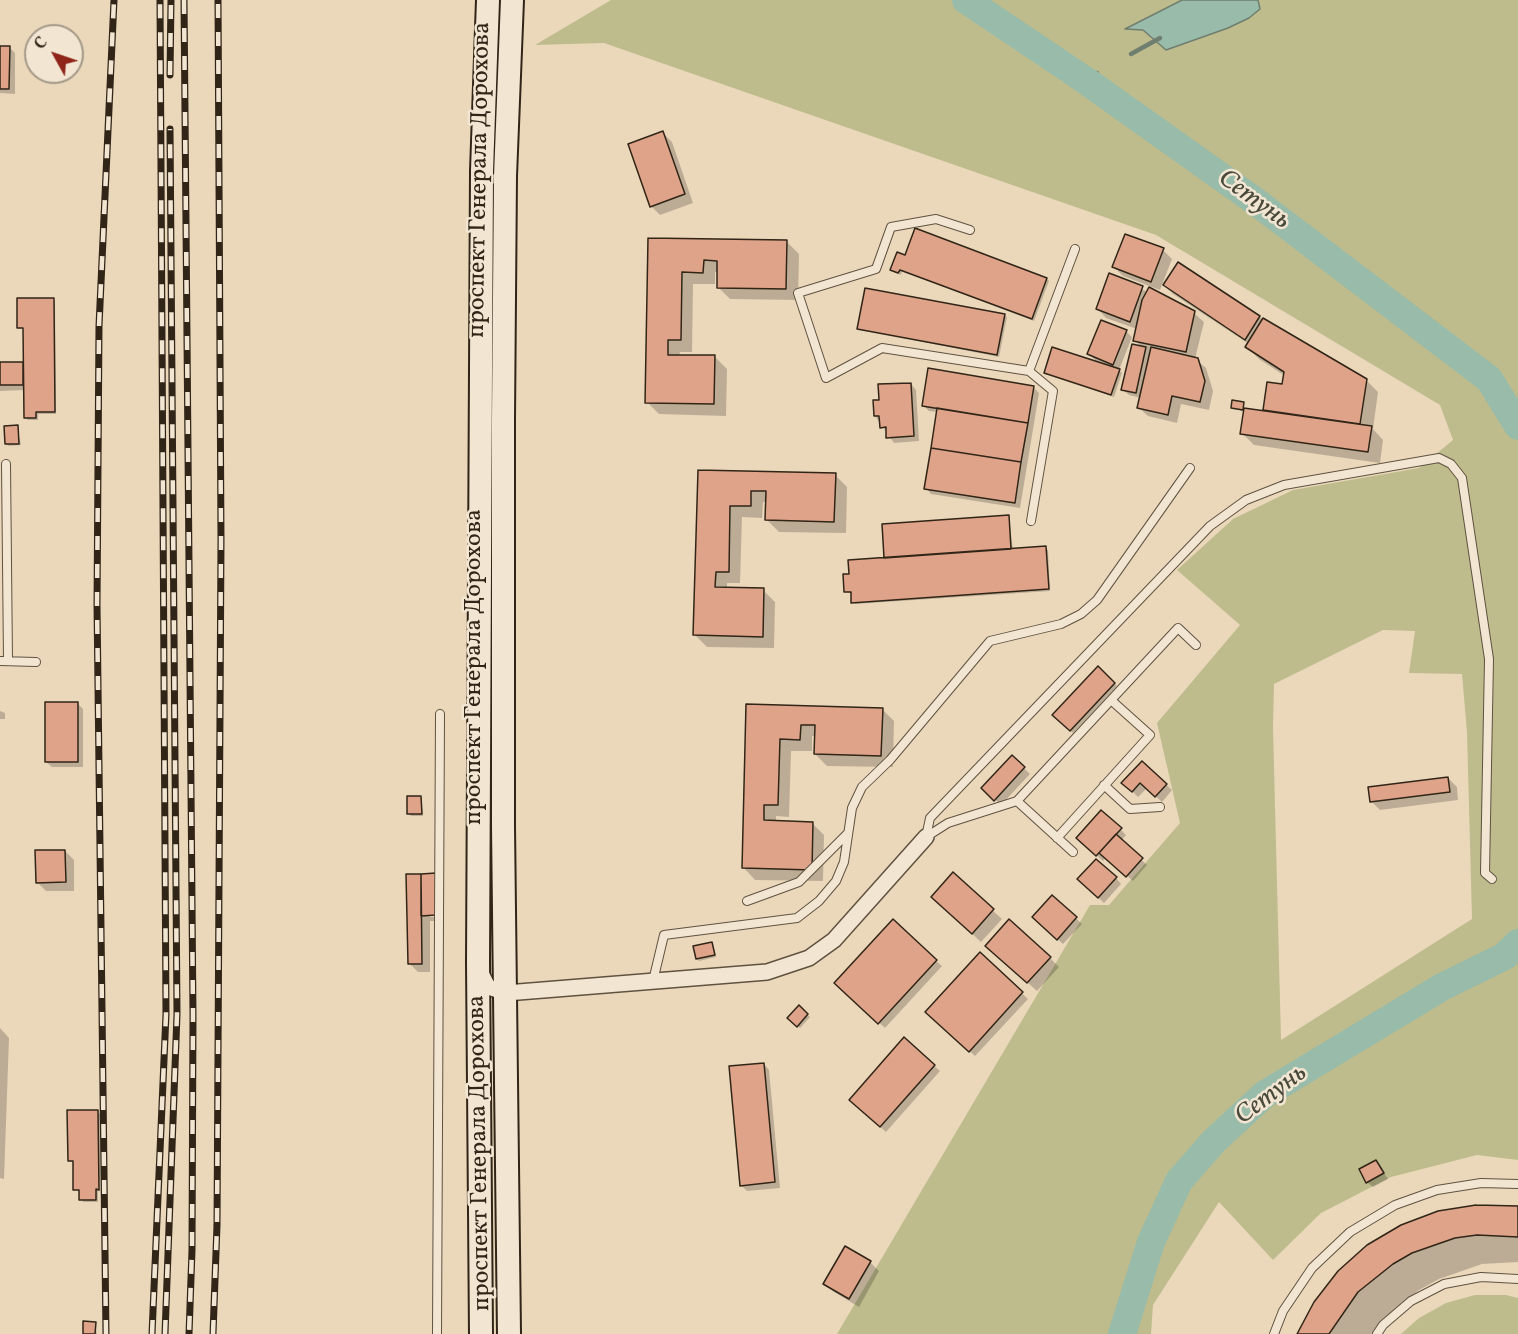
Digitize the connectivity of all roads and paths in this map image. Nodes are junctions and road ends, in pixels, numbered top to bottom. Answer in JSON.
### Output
{"nodes":[{"id":1,"x":513,"y":0,"type":"edge"},
{"id":2,"x":487,"y":1,"type":"edge"},
{"id":3,"x":970,"y":230,"type":"dead end"},
{"id":4,"x":1075,"y":249,"type":"dead end"},
{"id":5,"x":1029,"y":371,"type":"junction"},
{"id":6,"x":6,"y":464,"type":"dead end"},
{"id":7,"x":1190,"y":468,"type":"dead end"},
{"id":8,"x":1031,"y":521,"type":"dead end"},
{"id":9,"x":1196,"y":645,"type":"dead end"},
{"id":10,"x":4,"y":661,"type":"edge"},
{"id":11,"x":36,"y":662,"type":"dead end"},
{"id":12,"x":1111,"y":700,"type":"junction"},
{"id":13,"x":440,"y":714,"type":"dead end"},
{"id":14,"x":1104,"y":785,"type":"junction"},
{"id":15,"x":1017,"y":801,"type":"junction"},
{"id":16,"x":1160,"y":807,"type":"dead end"},
{"id":17,"x":848,"y":833,"type":"junction"},
{"id":18,"x":926,"y":837,"type":"junction"},
{"id":19,"x":1057,"y":838,"type":"junction"},
{"id":20,"x":1073,"y":852,"type":"dead end"},
{"id":21,"x":1492,"y":879,"type":"dead end"},
{"id":22,"x":747,"y":901,"type":"dead end"},
{"id":23,"x":478,"y":961,"type":"junction"},
{"id":24,"x":653,"y":981,"type":"junction"},
{"id":25,"x":506,"y":993,"type":"junction"},
{"id":26,"x":1518,"y":1184,"type":"edge"},
{"id":27,"x":1518,"y":1280,"type":"edge"},
{"id":28,"x":437,"y":1334,"type":"edge"},
{"id":29,"x":481,"y":1334,"type":"edge"},
{"id":30,"x":509,"y":1334,"type":"edge"},
{"id":31,"x":1274,"y":1334,"type":"edge"},
{"id":32,"x":1377,"y":1334,"type":"edge"}],
"edges":[{"from":1,"to":25,"type":"main road","name":"проспект Генерала Дорохова"},
{"from":2,"to":23,"type":"main road","name":"проспект Генерала Дорохова"},
{"from":3,"to":5,"type":"lane"},
{"from":4,"to":5,"type":"lane"},
{"from":5,"to":8,"type":"lane"},
{"from":6,"to":10,"type":"lane"},
{"from":7,"to":17,"type":"lane"},
{"from":9,"to":12,"type":"lane"},
{"from":10,"to":11,"type":"lane"},
{"from":12,"to":14,"type":"lane"},
{"from":12,"to":15,"type":"lane"},
{"from":13,"to":28,"type":"lane"},
{"from":14,"to":16,"type":"lane"},
{"from":14,"to":19,"type":"lane"},
{"from":15,"to":18,"type":"lane"},
{"from":15,"to":19,"type":"lane"},
{"from":17,"to":22,"type":"lane"},
{"from":17,"to":24,"type":"lane"},
{"from":18,"to":21,"type":"lane"},
{"from":18,"to":24,"type":"street"},
{"from":19,"to":20,"type":"lane"},
{"from":23,"to":25,"type":"street"},
{"from":23,"to":29,"type":"main road","name":"проспект Генерала Дорохова"},
{"from":24,"to":25,"type":"street"},
{"from":25,"to":30,"type":"main road","name":"проспект Генерала Дорохова"},
{"from":26,"to":31,"type":"lane"},
{"from":27,"to":32,"type":"lane"}]}
